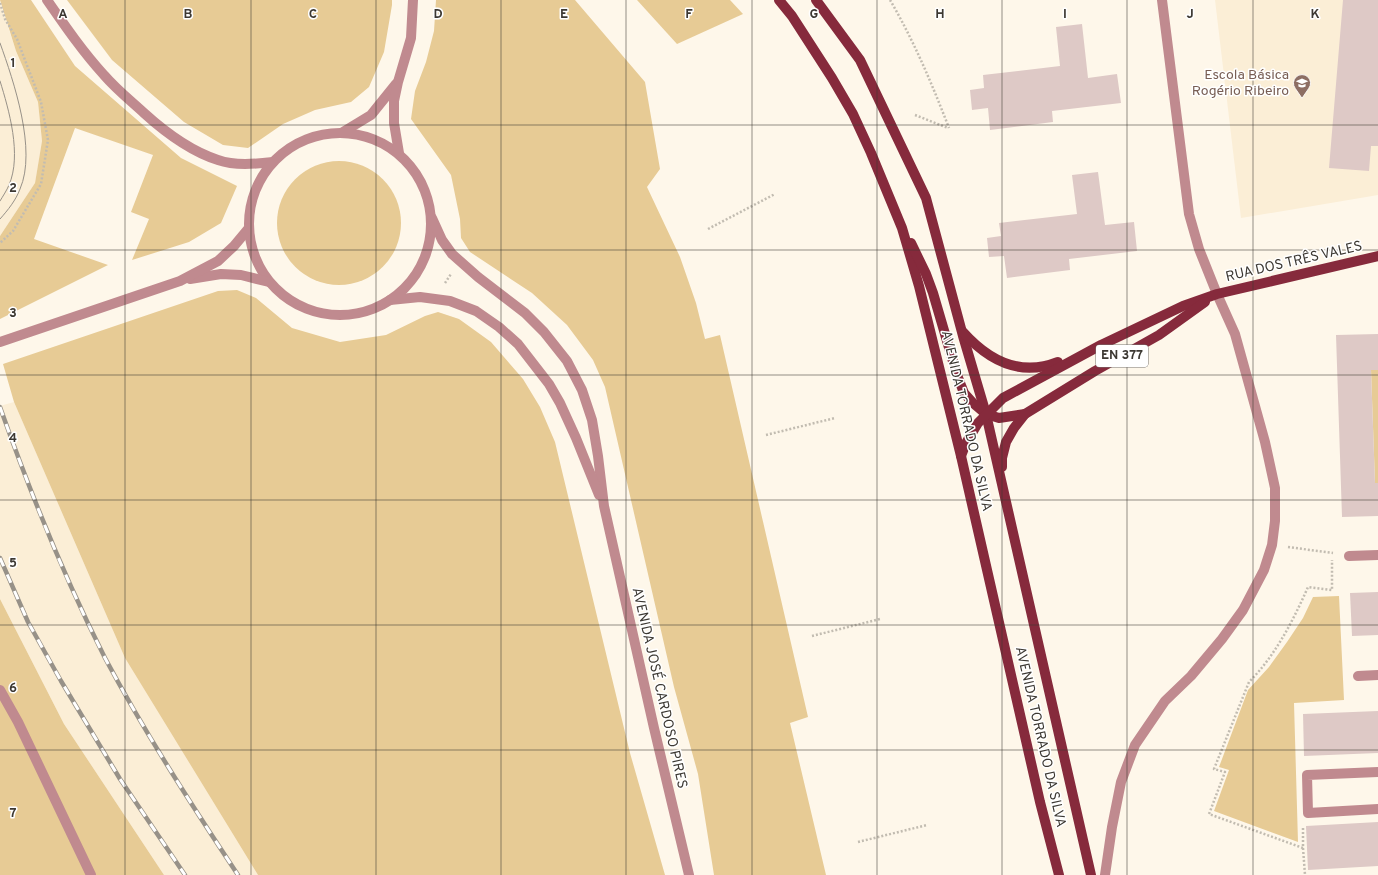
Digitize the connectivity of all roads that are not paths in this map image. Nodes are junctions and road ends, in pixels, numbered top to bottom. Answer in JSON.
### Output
{"nodes":[{"id":1,"x":47,"y":0,"type":"edge"},
{"id":2,"x":412,"y":0,"type":"edge"},
{"id":3,"x":779,"y":0,"type":"edge"},
{"id":4,"x":816,"y":0,"type":"edge"},
{"id":5,"x":1162,"y":0,"type":"edge"},
{"id":6,"x":398,"y":82,"type":"junction"},
{"id":7,"x":342,"y":132,"type":"junction"},
{"id":8,"x":399,"y":153,"type":"junction"},
{"id":9,"x":273,"y":162,"type":"junction"},
{"id":10,"x":432,"y":218,"type":"junction"},
{"id":11,"x":249,"y":228,"type":"junction"},
{"id":12,"x":902,"y":228,"type":"junction"},
{"id":13,"x":1378,"y":256,"type":"edge"},
{"id":14,"x":180,"y":281,"type":"junction"},
{"id":15,"x":269,"y":282,"type":"junction"},
{"id":16,"x":1217,"y":294,"type":"junction"},
{"id":17,"x":390,"y":300,"type":"junction"},
{"id":18,"x":961,"y":330,"type":"junction"},
{"id":19,"x":0,"y":342,"type":"edge"},
{"id":20,"x":1101,"y":345,"type":"junction"},
{"id":21,"x":986,"y":414,"type":"junction"},
{"id":22,"x":1025,"y":414,"type":"junction"},
{"id":23,"x":961,"y":456,"type":"junction"},
{"id":24,"x":1001,"y":480,"type":"junction"},
{"id":25,"x":604,"y":506,"type":"junction"},
{"id":26,"x":1378,"y":555,"type":"edge"},
{"id":27,"x":1349,"y":556,"type":"road end"},
{"id":28,"x":1378,"y":675,"type":"edge"},
{"id":29,"x":1358,"y":676,"type":"dead end"},
{"id":30,"x":0,"y":690,"type":"edge"},
{"id":31,"x":1378,"y":772,"type":"edge"},
{"id":32,"x":1378,"y":809,"type":"edge"},
{"id":33,"x":90,"y":875,"type":"edge"},
{"id":34,"x":689,"y":875,"type":"edge"},
{"id":35,"x":1059,"y":875,"type":"edge"},
{"id":36,"x":1091,"y":875,"type":"edge"},
{"id":37,"x":1105,"y":875,"type":"edge"}],
"edges":[{"from":1,"to":9,"type":"street"},
{"from":2,"to":6,"type":"street"},
{"from":3,"to":12,"type":"main road","name":"AVENIDA TORRADO DA SILVA"},
{"from":4,"to":18,"type":"main road","name":"AVENIDA TORRADO DA SILVA"},
{"from":5,"to":16,"type":"street"},
{"from":6,"to":7,"type":"street"},
{"from":6,"to":8,"type":"street"},
{"from":7,"to":8,"type":"street"},
{"from":7,"to":9,"type":"street"},
{"from":8,"to":10,"type":"street"},
{"from":9,"to":11,"type":"street"},
{"from":10,"to":17,"type":"street"},
{"from":10,"to":25,"type":"street","name":"AVENIDA JOSÉ CARDOSO PIRES"},
{"from":11,"to":14,"type":"street"},
{"from":11,"to":15,"type":"street"},
{"from":12,"to":21,"type":"main road"},
{"from":12,"to":23,"type":"main road","name":"AVENIDA TORRADO DA SILVA"},
{"from":13,"to":16,"type":"main road","name":"RUA DOS TRÊS VALES","number":"EN 377"},
{"from":14,"to":15,"type":"street"},
{"from":14,"to":19,"type":"street"},
{"from":15,"to":17,"type":"street"},
{"from":16,"to":20,"type":"main road","name":"RUA DOS TRÊS VALES","number":"EN 377"},
{"from":16,"to":22,"type":"main road","name":"RUA DOS TRÊS VALES","number":"EN 377"},
{"from":16,"to":37,"type":"street"},
{"from":17,"to":25,"type":"street","name":"AVENIDA JOSÉ CARDOSO PIRES"},
{"from":18,"to":20,"type":"main road"},
{"from":18,"to":21,"type":"main road","name":"AVENIDA TORRADO DA SILVA"},
{"from":20,"to":21,"type":"main road","name":"RUA DOS TRÊS VALES","number":"EN 377"},
{"from":21,"to":22,"type":"main road"},
{"from":21,"to":23,"type":"main road","name":"RUA DOS TRÊS VALES","number":"EN 377"},
{"from":21,"to":24,"type":"main road","name":"AVENIDA TORRADO DA SILVA"},
{"from":22,"to":24,"type":"main road","name":"RUA DOS TRÊS VALES","number":"EN 377"},
{"from":23,"to":35,"type":"main road","name":"AVENIDA TORRADO DA SILVA"},
{"from":24,"to":36,"type":"main road","name":"AVENIDA TORRADO DA SILVA"},
{"from":25,"to":34,"type":"street","name":"AVENIDA JOSÉ CARDOSO PIRES"},
{"from":26,"to":27,"type":"street"},
{"from":28,"to":29,"type":"street"},
{"from":30,"to":33,"type":"street"},
{"from":31,"to":32,"type":"street"}]}
